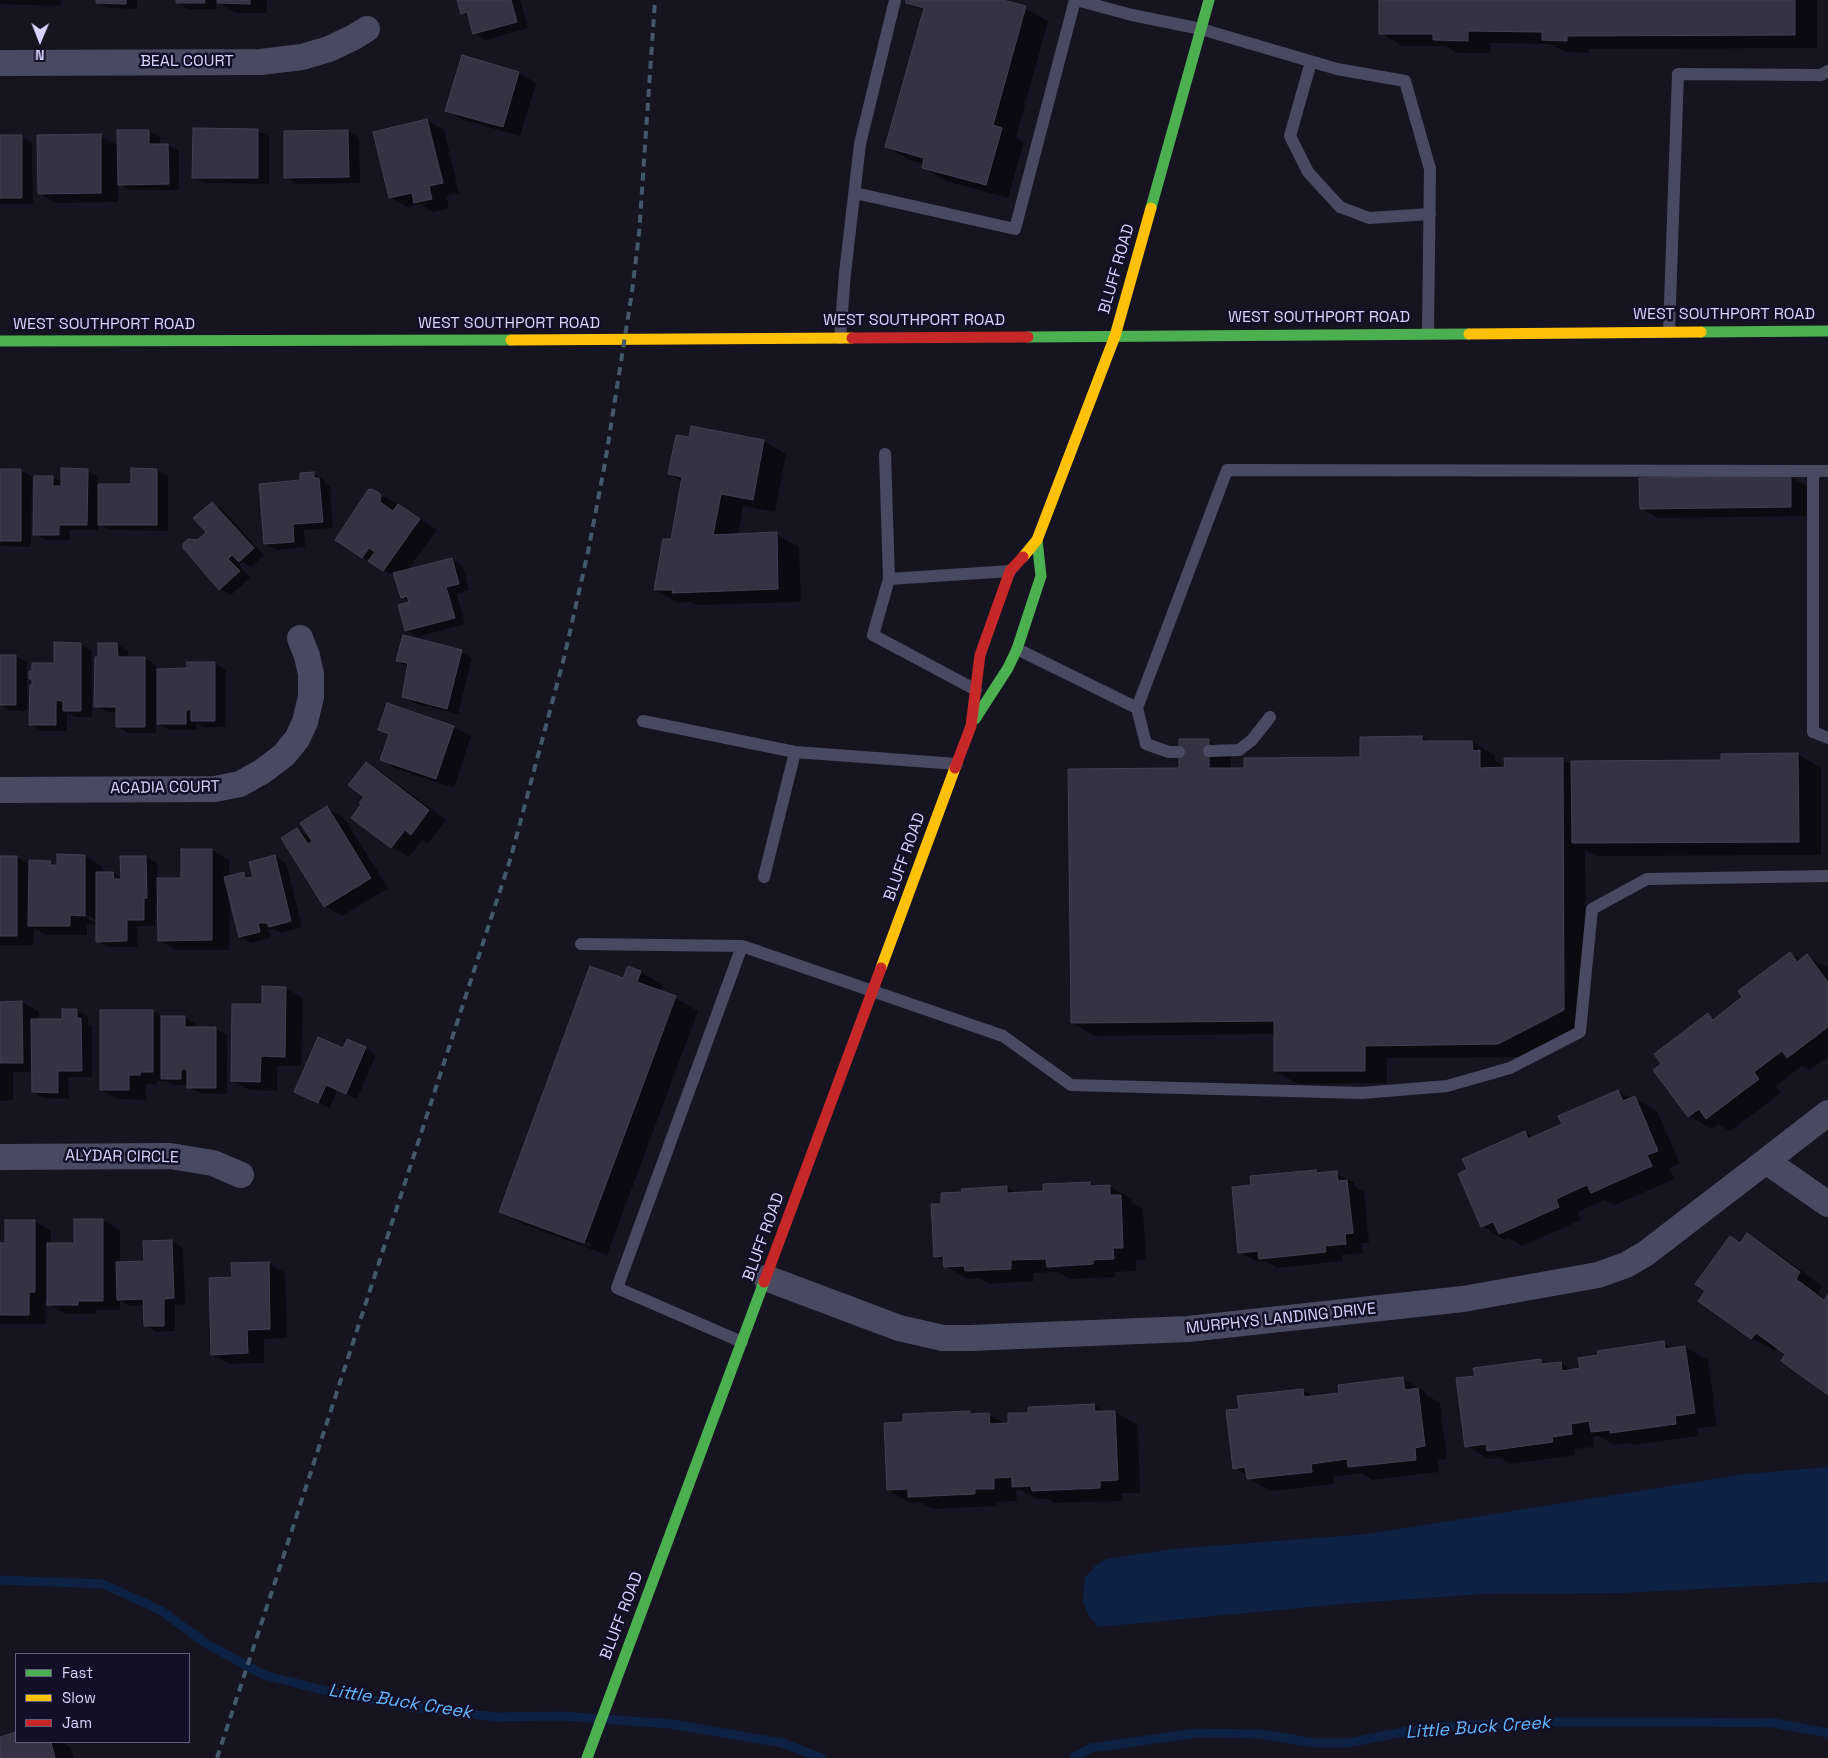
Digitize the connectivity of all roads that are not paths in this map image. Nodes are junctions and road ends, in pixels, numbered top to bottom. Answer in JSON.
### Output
{"nodes":[{"id":1,"x":895,"y":0,"type":"edge"},
{"id":2,"x":1076,"y":0,"type":"edge"},
{"id":3,"x":1208,"y":0,"type":"edge"},
{"id":4,"x":1201,"y":28,"type":"junction"},
{"id":5,"x":366,"y":29,"type":"dead end"},
{"id":6,"x":1311,"y":62,"type":"junction"},
{"id":7,"x":0,"y":63,"type":"edge"},
{"id":8,"x":1828,"y":70,"type":"edge"},
{"id":9,"x":855,"y":193,"type":"junction"},
{"id":10,"x":1430,"y":214,"type":"junction"},
{"id":11,"x":1828,"y":331,"type":"edge"},
{"id":12,"x":1669,"y":332,"type":"junction"},
{"id":13,"x":1428,"y":333,"type":"junction"},
{"id":14,"x":1115,"y":336,"type":"junction"},
{"id":15,"x":840,"y":338,"type":"junction"},
{"id":16,"x":0,"y":342,"type":"edge"},
{"id":17,"x":885,"y":454,"type":"dead end"},
{"id":18,"x":1813,"y":471,"type":"junction"},
{"id":19,"x":1828,"y":471,"type":"edge"},
{"id":20,"x":1037,"y":540,"type":"junction"},
{"id":21,"x":1010,"y":571,"type":"junction"},
{"id":22,"x":890,"y":579,"type":"junction"},
{"id":23,"x":300,"y":638,"type":"dead end"},
{"id":24,"x":1017,"y":648,"type":"junction"},
{"id":25,"x":976,"y":690,"type":"junction"},
{"id":26,"x":1137,"y":708,"type":"junction"},
{"id":27,"x":1270,"y":716,"type":"dead end"},
{"id":28,"x":643,"y":721,"type":"dead end"},
{"id":29,"x":970,"y":726,"type":"junction"},
{"id":30,"x":1828,"y":738,"type":"edge"},
{"id":31,"x":1209,"y":751,"type":"dead end"},
{"id":32,"x":795,"y":752,"type":"junction"},
{"id":33,"x":1179,"y":752,"type":"dead end"},
{"id":34,"x":957,"y":764,"type":"junction"},
{"id":35,"x":0,"y":790,"type":"edge"},
{"id":36,"x":1828,"y":876,"type":"edge"},
{"id":37,"x":764,"y":877,"type":"dead end"},
{"id":38,"x":581,"y":944,"type":"dead end"},
{"id":39,"x":742,"y":946,"type":"junction"},
{"id":40,"x":872,"y":991,"type":"junction"},
{"id":41,"x":1828,"y":1113,"type":"edge"},
{"id":42,"x":0,"y":1157,"type":"edge"},
{"id":43,"x":1766,"y":1161,"type":"junction"},
{"id":44,"x":241,"y":1174,"type":"dead end"},
{"id":45,"x":1828,"y":1204,"type":"edge"},
{"id":46,"x":766,"y":1278,"type":"junction"},
{"id":47,"x":742,"y":1342,"type":"junction"},
{"id":48,"x":587,"y":1758,"type":"edge"}],
"edges":[{"from":1,"to":9,"type":"lane"},
{"from":2,"to":4,"type":"lane"},
{"from":2,"to":9,"type":"lane"},
{"from":3,"to":4,"type":"main road","name":"BLUFF ROAD"},
{"from":4,"to":6,"type":"lane"},
{"from":4,"to":14,"type":"main road","name":"BLUFF ROAD"},
{"from":5,"to":7,"type":"street","name":"BEAL COURT"},
{"from":6,"to":10,"type":"lane"},
{"from":6,"to":10,"type":"lane"},
{"from":8,"to":12,"type":"lane"},
{"from":9,"to":15,"type":"lane"},
{"from":10,"to":13,"type":"lane"},
{"from":11,"to":12,"type":"main road","name":"WEST SOUTHPORT ROAD"},
{"from":12,"to":13,"type":"main road","name":"WEST SOUTHPORT ROAD"},
{"from":13,"to":14,"type":"main road","name":"WEST SOUTHPORT ROAD"},
{"from":14,"to":15,"type":"main road","name":"WEST SOUTHPORT ROAD"},
{"from":14,"to":20,"type":"main road","name":"BLUFF ROAD"},
{"from":15,"to":16,"type":"main road","name":"WEST SOUTHPORT ROAD"},
{"from":17,"to":22,"type":"lane"},
{"from":18,"to":19,"type":"lane"},
{"from":18,"to":26,"type":"lane"},
{"from":18,"to":30,"type":"lane"},
{"from":20,"to":21,"type":"main road","name":"BLUFF ROAD"},
{"from":20,"to":24,"type":"main road","name":"BLUFF ROAD"},
{"from":21,"to":22,"type":"lane"},
{"from":21,"to":25,"type":"main road","name":"BLUFF ROAD"},
{"from":22,"to":25,"type":"lane"},
{"from":23,"to":35,"type":"street","name":"ACADIA COURT"},
{"from":24,"to":26,"type":"lane"},
{"from":24,"to":29,"type":"main road","name":"BLUFF ROAD"},
{"from":25,"to":29,"type":"main road","name":"BLUFF ROAD"},
{"from":26,"to":33,"type":"lane"},
{"from":27,"to":31,"type":"lane"},
{"from":28,"to":32,"type":"lane"},
{"from":29,"to":34,"type":"main road","name":"BLUFF ROAD"},
{"from":32,"to":34,"type":"lane"},
{"from":32,"to":37,"type":"lane"},
{"from":34,"to":40,"type":"main road","name":"BLUFF ROAD"},
{"from":36,"to":40,"type":"lane"},
{"from":38,"to":39,"type":"lane"},
{"from":39,"to":40,"type":"lane"},
{"from":39,"to":47,"type":"lane"},
{"from":40,"to":46,"type":"main road","name":"BLUFF ROAD"},
{"from":41,"to":43,"type":"street","name":"MURPHYS LANDING DRIVE"},
{"from":42,"to":44,"type":"street","name":"ALYDAR CIRCLE"},
{"from":43,"to":45,"type":"street"},
{"from":43,"to":46,"type":"street","name":"MURPHYS LANDING DRIVE"},
{"from":46,"to":47,"type":"main road","name":"BLUFF ROAD"},
{"from":47,"to":48,"type":"main road","name":"BLUFF ROAD"}]}
